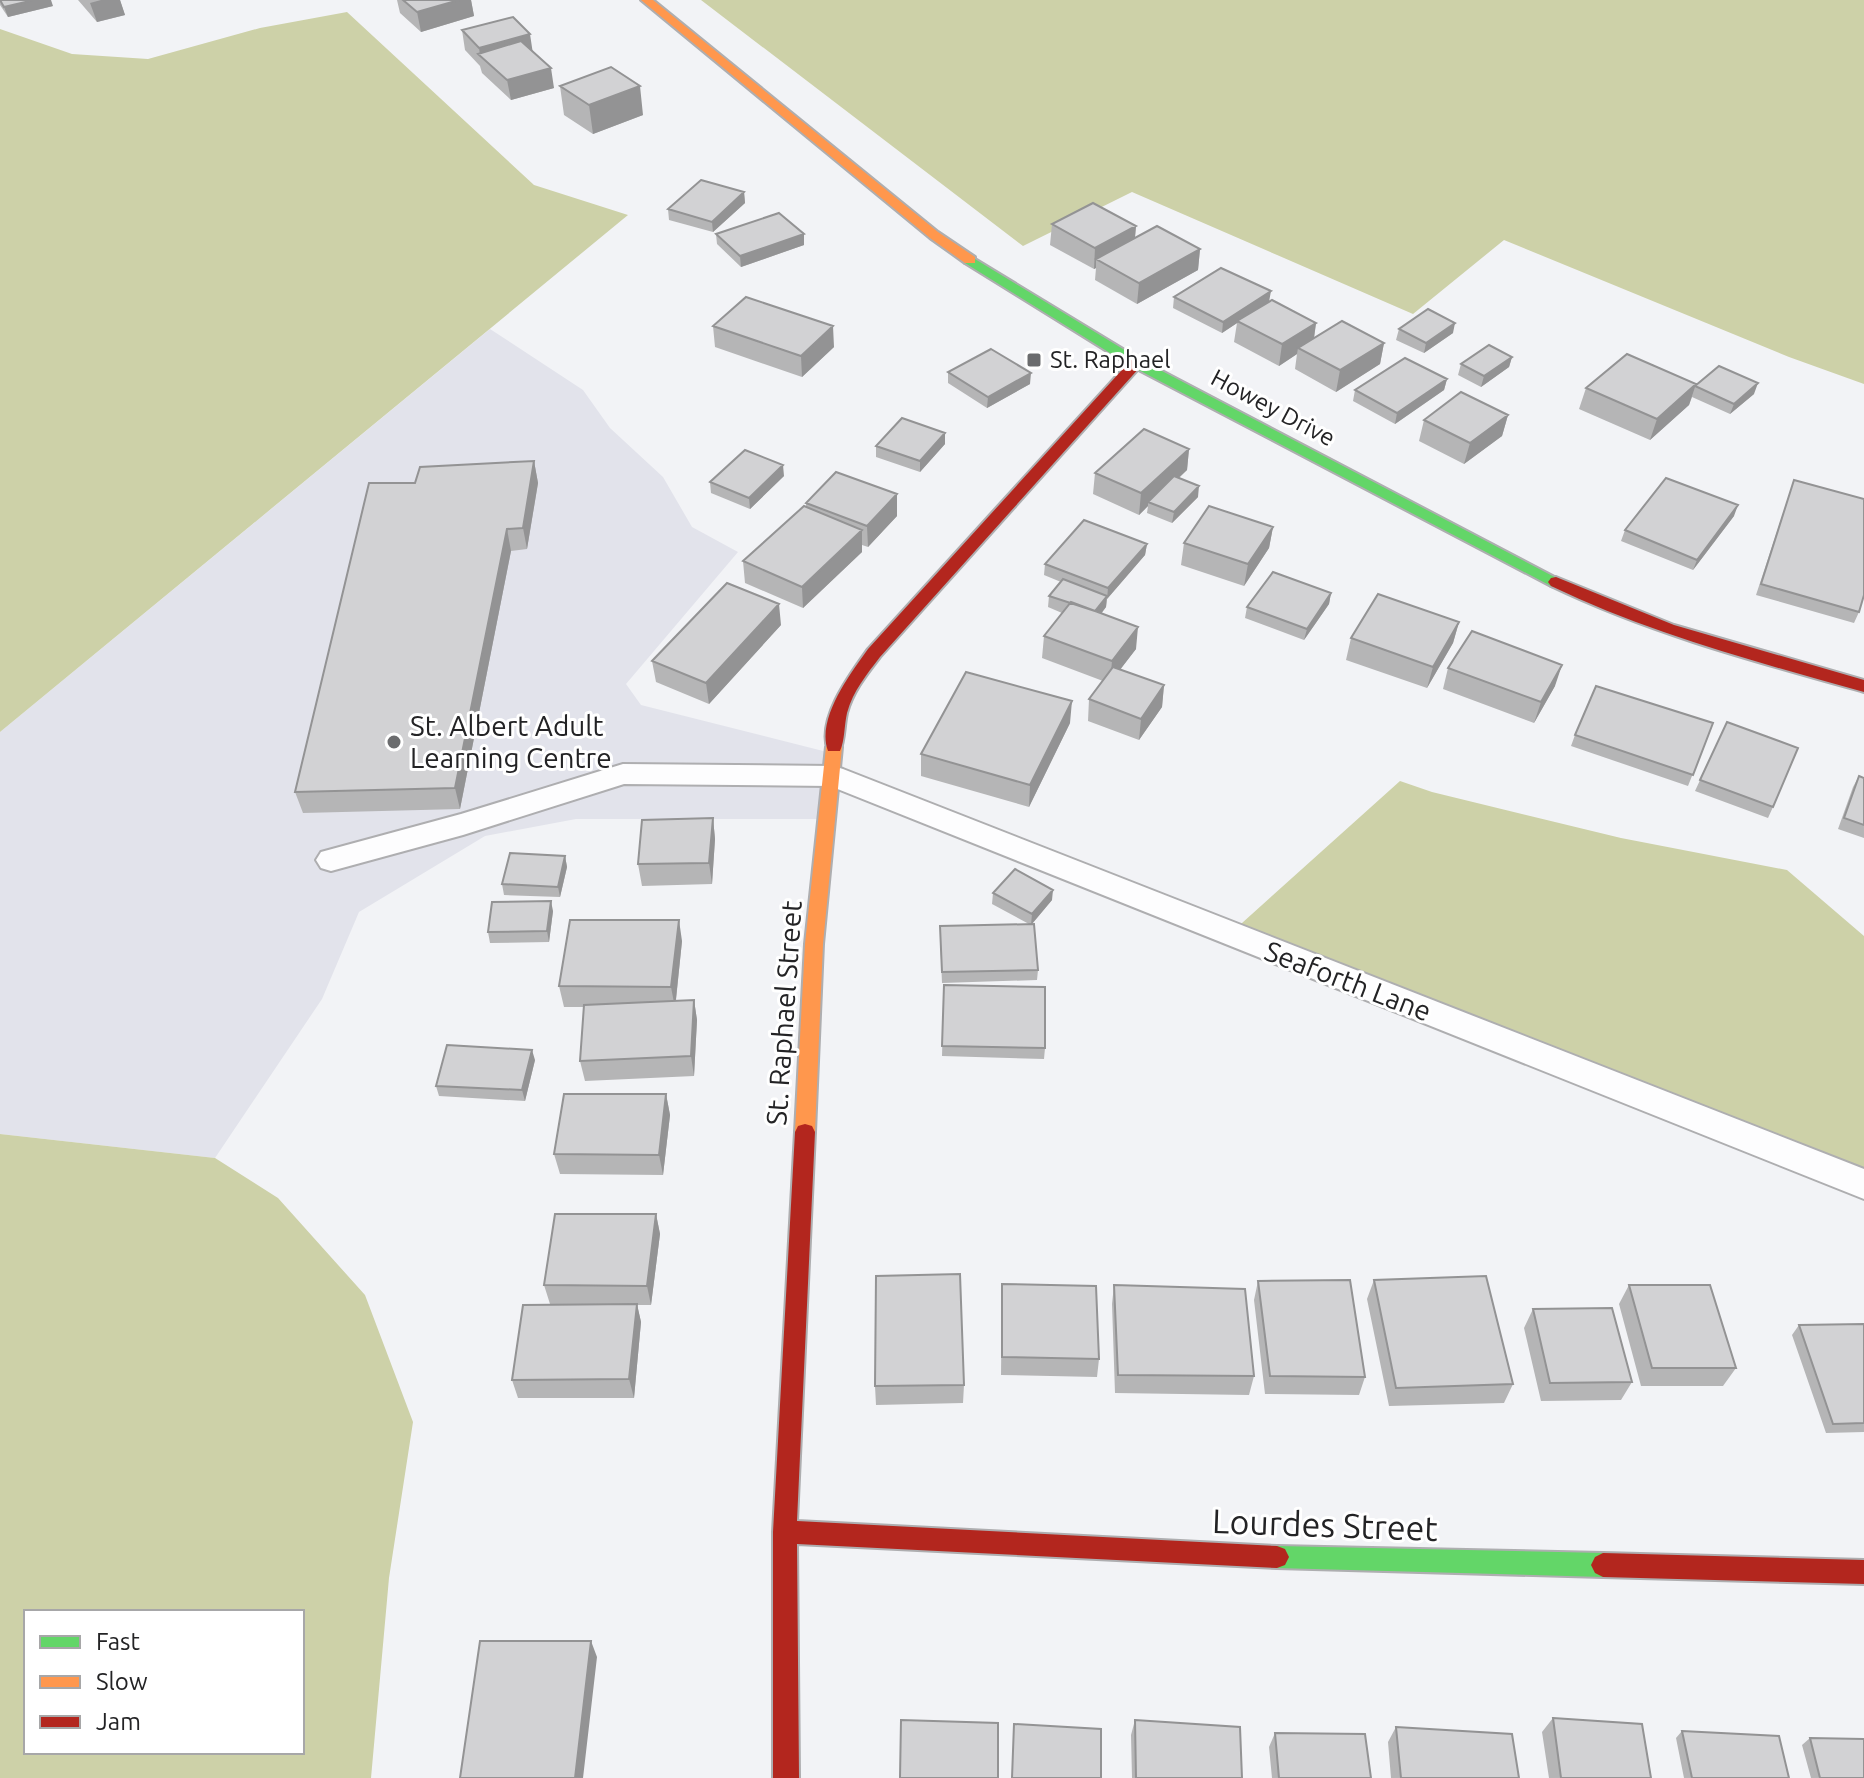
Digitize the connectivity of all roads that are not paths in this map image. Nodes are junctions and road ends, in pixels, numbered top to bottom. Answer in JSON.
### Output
{"nodes":[{"id":1,"x":646,"y":0,"type":"edge"},
{"id":2,"x":1136,"y":363,"type":"junction"},
{"id":3,"x":1864,"y":686,"type":"edge"},
{"id":4,"x":833,"y":776,"type":"junction"},
{"id":5,"x":331,"y":860,"type":"dead end"},
{"id":6,"x":1864,"y":1184,"type":"edge"},
{"id":7,"x":785,"y":1532,"type":"junction"},
{"id":8,"x":1864,"y":1572,"type":"edge"},
{"id":9,"x":786,"y":1778,"type":"edge"}],
"edges":[{"from":1,"to":2,"type":"street","name":"Howey Drive"},
{"from":2,"to":3,"type":"street","name":"Howey Drive"},
{"from":2,"to":4,"type":"street","name":"St. Raphael Street"},
{"from":4,"to":5,"type":"lane"},
{"from":4,"to":6,"type":"lane","name":"Seaforth Lane"},
{"from":4,"to":7,"type":"street","name":"St. Raphael Street"},
{"from":7,"to":8,"type":"street","name":"Lourdes Street"},
{"from":7,"to":9,"type":"street","name":"St. Raphael Street"}]}
